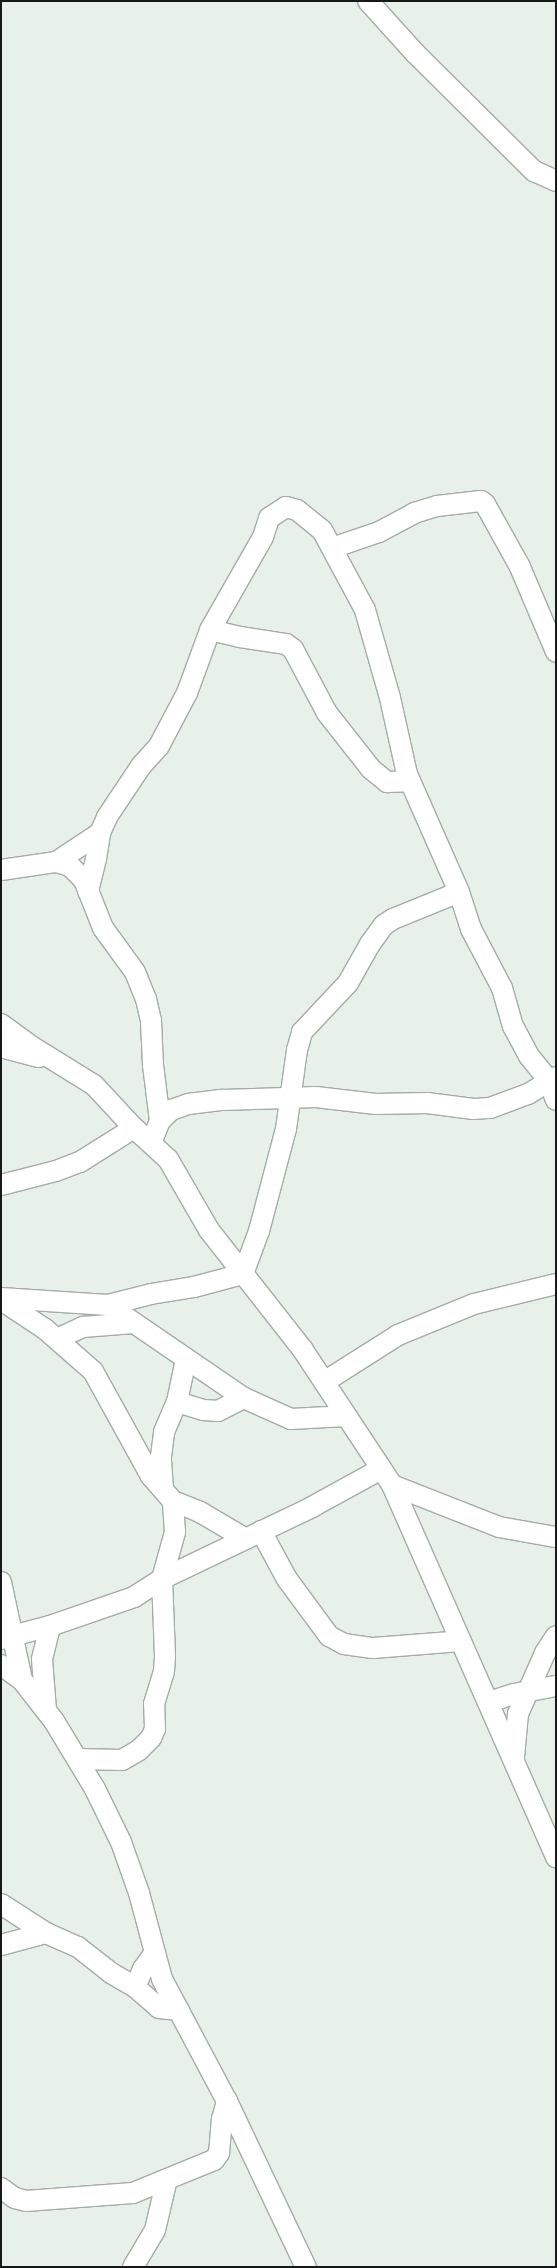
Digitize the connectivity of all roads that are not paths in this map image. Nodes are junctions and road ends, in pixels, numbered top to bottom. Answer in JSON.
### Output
{"nodes":[{"id":1,"x":368,"y":1,"type":"edge"},
{"id":2,"x":556,"y":180,"type":"edge"},
{"id":3,"x":332,"y":548,"type":"junction"},
{"id":4,"x":210,"y":630,"type":"junction"},
{"id":5,"x":556,"y":652,"type":"edge"},
{"id":6,"x":410,"y":781,"type":"junction"},
{"id":7,"x":100,"y":833,"type":"junction"},
{"id":8,"x":56,"y":862,"type":"junction"},
{"id":9,"x":1,"y":870,"type":"edge"},
{"id":10,"x":88,"y":891,"type":"junction"},
{"id":11,"x":459,"y":892,"type":"junction"},
{"id":12,"x":1,"y":1024,"type":"edge"},
{"id":13,"x":1,"y":1047,"type":"edge"},
{"id":14,"x":529,"y":1056,"type":"junction"},
{"id":15,"x":55,"y":1061,"type":"junction"},
{"id":16,"x":552,"y":1079,"type":"edge"},
{"id":17,"x":528,"y":1094,"type":"junction"},
{"id":18,"x":290,"y":1099,"type":"junction"},
{"id":19,"x":556,"y":1100,"type":"edge"},
{"id":20,"x":556,"y":1108,"type":"edge"},
{"id":21,"x":160,"y":1121,"type":"junction"},
{"id":22,"x":134,"y":1128,"type":"junction"},
{"id":23,"x":151,"y":1143,"type":"junction"},
{"id":24,"x":1,"y":1185,"type":"edge"},
{"id":25,"x":243,"y":1274,"type":"junction"},
{"id":26,"x":556,"y":1284,"type":"edge"},
{"id":27,"x":1,"y":1299,"type":"edge"},
{"id":28,"x":54,"y":1303,"type":"junction"},
{"id":29,"x":108,"y":1306,"type":"junction"},
{"id":30,"x":134,"y":1323,"type":"junction"},
{"id":31,"x":51,"y":1334,"type":"junction"},
{"id":32,"x":186,"y":1359,"type":"junction"},
{"id":33,"x":324,"y":1382,"type":"junction"},
{"id":34,"x":244,"y":1398,"type":"junction"},
{"id":35,"x":177,"y":1402,"type":"junction"},
{"id":36,"x":346,"y":1416,"type":"junction"},
{"id":37,"x":164,"y":1432,"type":"junction"},
{"id":38,"x":134,"y":1443,"type":"junction"},
{"id":39,"x":381,"y":1468,"type":"junction"},
{"id":40,"x":392,"y":1485,"type":"junction"},
{"id":41,"x":168,"y":1495,"type":"junction"},
{"id":42,"x":254,"y":1535,"type":"junction"},
{"id":43,"x":556,"y":1537,"type":"edge"},
{"id":44,"x":162,"y":1579,"type":"junction"},
{"id":45,"x":1,"y":1582,"type":"edge"},
{"id":46,"x":50,"y":1626,"type":"junction"},
{"id":47,"x":556,"y":1636,"type":"edge"},
{"id":48,"x":7,"y":1637,"type":"edge"},
{"id":49,"x":461,"y":1642,"type":"junction"},
{"id":50,"x":1,"y":1665,"type":"edge"},
{"id":51,"x":22,"y":1680,"type":"junction"},
{"id":52,"x":556,"y":1686,"type":"edge"},
{"id":53,"x":527,"y":1691,"type":"junction"},
{"id":54,"x":488,"y":1702,"type":"junction"},
{"id":55,"x":46,"y":1710,"type":"junction"},
{"id":56,"x":77,"y":1759,"type":"junction"},
{"id":57,"x":514,"y":1759,"type":"junction"},
{"id":58,"x":556,"y":1856,"type":"edge"},
{"id":59,"x":1,"y":1904,"type":"edge"},
{"id":60,"x":46,"y":1933,"type":"junction"},
{"id":61,"x":1,"y":1945,"type":"edge"},
{"id":62,"x":157,"y":1961,"type":"junction"},
{"id":63,"x":135,"y":1986,"type":"junction"},
{"id":64,"x":163,"y":2006,"type":"junction"},
{"id":65,"x":227,"y":2101,"type":"junction"},
{"id":66,"x":167,"y":2179,"type":"junction"},
{"id":67,"x":1,"y":2188,"type":"edge"},
{"id":68,"x":133,"y":2267,"type":"edge"},
{"id":69,"x":306,"y":2267,"type":"edge"}],
"edges":[{"from":1,"to":2,"type":"street"},
{"from":3,"to":4,"type":"street"},
{"from":3,"to":5,"type":"street"},
{"from":3,"to":6,"type":"street"},
{"from":4,"to":6,"type":"street"},
{"from":4,"to":7,"type":"street"},
{"from":6,"to":11,"type":"street"},
{"from":7,"to":8,"type":"street"},
{"from":7,"to":10,"type":"street"},
{"from":8,"to":9,"type":"street"},
{"from":8,"to":10,"type":"street"},
{"from":10,"to":21,"type":"street"},
{"from":11,"to":14,"type":"street"},
{"from":11,"to":18,"type":"street"},
{"from":12,"to":15,"type":"street"},
{"from":13,"to":15,"type":"street"},
{"from":14,"to":16,"type":"street"},
{"from":14,"to":17,"type":"street"},
{"from":15,"to":22,"type":"street"},
{"from":16,"to":17,"type":"street"},
{"from":16,"to":19,"type":"street"},
{"from":17,"to":18,"type":"street"},
{"from":17,"to":20,"type":"street"},
{"from":18,"to":21,"type":"street"},
{"from":18,"to":25,"type":"street"},
{"from":21,"to":23,"type":"street"},
{"from":22,"to":23,"type":"street"},
{"from":22,"to":24,"type":"street"},
{"from":23,"to":25,"type":"street"},
{"from":25,"to":29,"type":"street"},
{"from":25,"to":33,"type":"street"},
{"from":26,"to":33,"type":"street"},
{"from":27,"to":28,"type":"street"},
{"from":27,"to":31,"type":"street"},
{"from":28,"to":29,"type":"street"},
{"from":28,"to":31,"type":"street"},
{"from":29,"to":30,"type":"street"},
{"from":30,"to":31,"type":"street"},
{"from":30,"to":32,"type":"street"},
{"from":31,"to":38,"type":"street"},
{"from":32,"to":34,"type":"street"},
{"from":32,"to":35,"type":"street"},
{"from":33,"to":36,"type":"street"},
{"from":34,"to":35,"type":"street"},
{"from":34,"to":36,"type":"street"},
{"from":35,"to":37,"type":"street"},
{"from":36,"to":39,"type":"street"},
{"from":37,"to":38,"type":"street"},
{"from":37,"to":41,"type":"street"},
{"from":38,"to":41,"type":"street"},
{"from":39,"to":40,"type":"street"},
{"from":39,"to":42,"type":"street"},
{"from":40,"to":43,"type":"street"},
{"from":40,"to":49,"type":"street"},
{"from":41,"to":42,"type":"street"},
{"from":41,"to":44,"type":"street"},
{"from":42,"to":44,"type":"street"},
{"from":42,"to":49,"type":"street"},
{"from":44,"to":46,"type":"street"},
{"from":44,"to":56,"type":"street"},
{"from":45,"to":48,"type":"street"},
{"from":46,"to":48,"type":"street"},
{"from":46,"to":55,"type":"street"},
{"from":47,"to":53,"type":"street"},
{"from":48,"to":51,"type":"street"},
{"from":49,"to":54,"type":"street"},
{"from":50,"to":51,"type":"street"},
{"from":51,"to":55,"type":"street"},
{"from":52,"to":53,"type":"street"},
{"from":53,"to":54,"type":"street"},
{"from":53,"to":57,"type":"street"},
{"from":54,"to":57,"type":"street"},
{"from":55,"to":56,"type":"street"},
{"from":56,"to":62,"type":"street"},
{"from":57,"to":58,"type":"street"},
{"from":59,"to":60,"type":"street"},
{"from":60,"to":61,"type":"street"},
{"from":60,"to":63,"type":"street"},
{"from":62,"to":63,"type":"street"},
{"from":62,"to":64,"type":"street"},
{"from":62,"to":64,"type":"street"},
{"from":63,"to":64,"type":"street"},
{"from":64,"to":65,"type":"street"},
{"from":65,"to":66,"type":"street"},
{"from":65,"to":69,"type":"street"},
{"from":66,"to":67,"type":"street"},
{"from":66,"to":68,"type":"street"}]}
